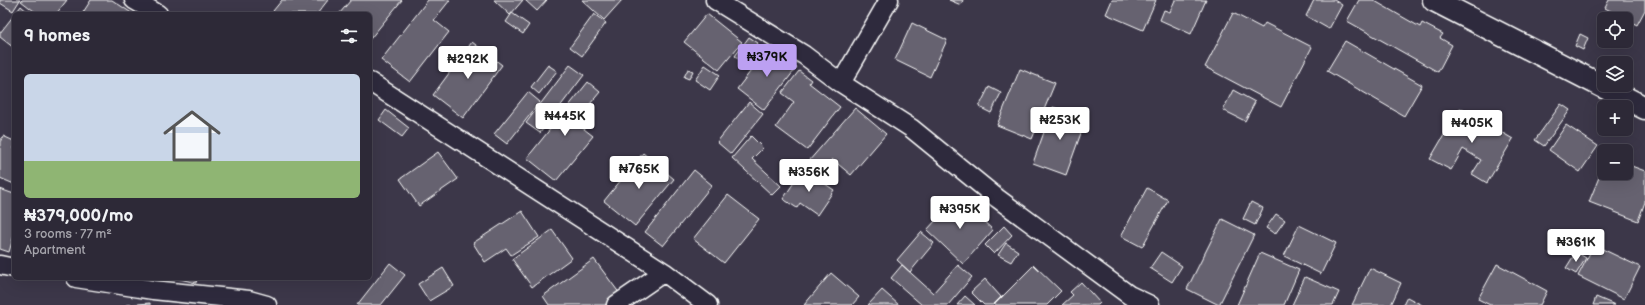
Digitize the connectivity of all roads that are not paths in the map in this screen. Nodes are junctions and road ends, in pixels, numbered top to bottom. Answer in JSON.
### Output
{"nodes":[{"id":1,"x":134,"y":0,"type":"edge"},
{"id":2,"x":715,"y":0,"type":"edge"},
{"id":3,"x":889,"y":0,"type":"edge"},
{"id":4,"x":1434,"y":0,"type":"edge"},
{"id":5,"x":155,"y":12,"type":"edge"},
{"id":6,"x":372,"y":83,"type":"edge"},
{"id":7,"x":842,"y":83,"type":"junction"},
{"id":8,"x":1645,"y":108,"type":"edge"},
{"id":9,"x":0,"y":265,"type":"edge"},
{"id":10,"x":12,"y":268,"type":"edge"},
{"id":11,"x":664,"y":272,"type":"junction"},
{"id":12,"x":89,"y":280,"type":"edge"},
{"id":13,"x":267,"y":305,"type":"edge"},
{"id":14,"x":616,"y":305,"type":"edge"},
{"id":15,"x":708,"y":305,"type":"edge"},
{"id":16,"x":1150,"y":305,"type":"edge"}],
"edges":[{"from":1,"to":5,"type":"street"},
{"from":2,"to":7,"type":"street"},
{"from":3,"to":7,"type":"street"},
{"from":4,"to":8,"type":"main road"},
{"from":6,"to":11,"type":"street"},
{"from":7,"to":16,"type":"street"},
{"from":9,"to":10,"type":"street"},
{"from":11,"to":14,"type":"street"},
{"from":11,"to":15,"type":"street"},
{"from":12,"to":13,"type":"street"}]}
